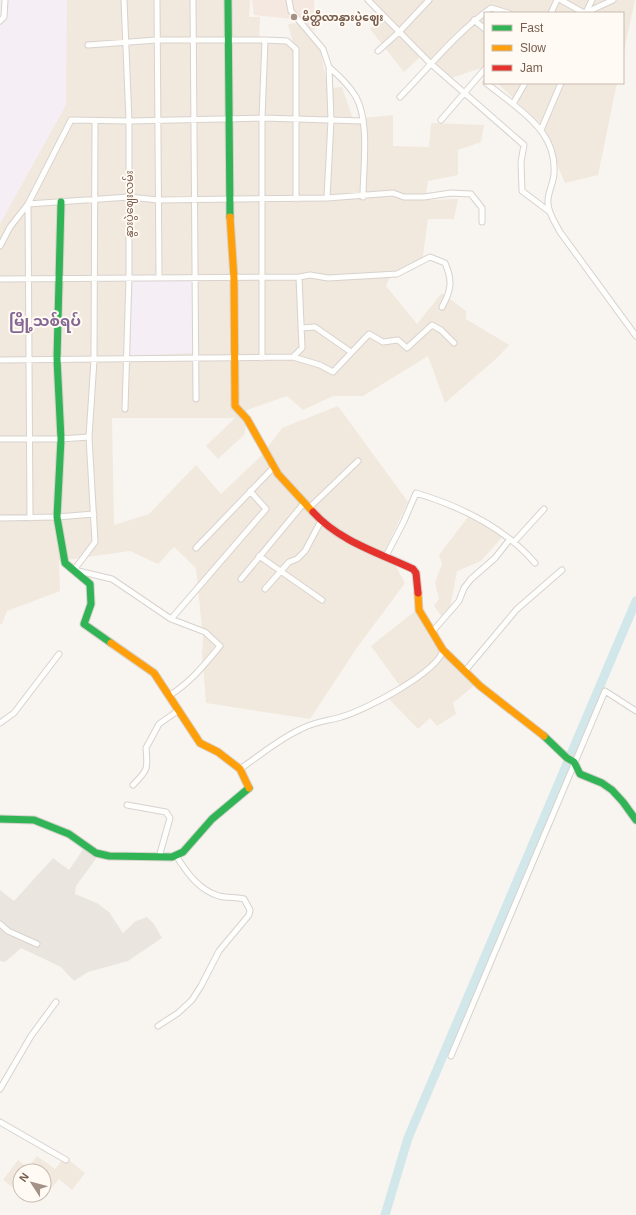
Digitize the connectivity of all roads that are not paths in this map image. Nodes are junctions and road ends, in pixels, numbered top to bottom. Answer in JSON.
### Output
{"nodes":[{"id":1,"x":5,"y":0,"type":"edge"},
{"id":2,"x":124,"y":0,"type":"edge"},
{"id":3,"x":157,"y":0,"type":"edge"},
{"id":4,"x":193,"y":0,"type":"edge"},
{"id":5,"x":228,"y":0,"type":"edge"},
{"id":6,"x":289,"y":0,"type":"edge"},
{"id":7,"x":429,"y":0,"type":"edge"},
{"id":8,"x":557,"y":0,"type":"edge"},
{"id":9,"x":561,"y":0,"type":"edge"},
{"id":10,"x":592,"y":0,"type":"edge"},
{"id":11,"x":613,"y":0,"type":"edge"},
{"id":12,"x":371,"y":1,"type":"edge"},
{"id":13,"x":485,"y":12,"type":"edge"},
{"id":14,"x":505,"y":12,"type":"edge"},
{"id":15,"x":551,"y":12,"type":"edge"},
{"id":16,"x":583,"y":12,"type":"edge"},
{"id":17,"x":586,"y":12,"type":"edge"},
{"id":18,"x":587,"y":12,"type":"edge"},
{"id":19,"x":484,"y":13,"type":"edge"},
{"id":20,"x":474,"y":20,"type":"junction"},
{"id":21,"x":0,"y":21,"type":"edge"},
{"id":22,"x":484,"y":28,"type":"edge"},
{"id":23,"x":399,"y":32,"type":"junction"},
{"id":24,"x":157,"y":40,"type":"junction"},
{"id":25,"x":193,"y":40,"type":"junction"},
{"id":26,"x":265,"y":40,"type":"junction"},
{"id":27,"x":124,"y":41,"type":"junction"},
{"id":28,"x":228,"y":41,"type":"junction"},
{"id":29,"x":88,"y":45,"type":"dead end"},
{"id":30,"x":378,"y":51,"type":"dead end"},
{"id":31,"x":430,"y":63,"type":"junction"},
{"id":32,"x":329,"y":67,"type":"junction"},
{"id":33,"x":484,"y":70,"type":"edge"},
{"id":34,"x":478,"y":77,"type":"junction"},
{"id":35,"x":484,"y":82,"type":"edge"},
{"id":36,"x":487,"y":84,"type":"edge"},
{"id":37,"x":524,"y":84,"type":"edge"},
{"id":38,"x":561,"y":84,"type":"edge"},
{"id":39,"x":466,"y":93,"type":"junction"},
{"id":40,"x":400,"y":97,"type":"dead end"},
{"id":41,"x":513,"y":104,"type":"junction"},
{"id":42,"x":229,"y":118,"type":"junction"},
{"id":43,"x":262,"y":118,"type":"junction"},
{"id":44,"x":297,"y":119,"type":"junction"},
{"id":45,"x":159,"y":120,"type":"junction"},
{"id":46,"x":194,"y":120,"type":"junction"},
{"id":47,"x":331,"y":120,"type":"junction"},
{"id":48,"x":441,"y":120,"type":"dead end"},
{"id":49,"x":95,"y":121,"type":"junction"},
{"id":50,"x":129,"y":121,"type":"junction"},
{"id":51,"x":363,"y":121,"type":"junction"},
{"id":52,"x":541,"y":130,"type":"junction"},
{"id":53,"x":129,"y":197,"type":"junction"},
{"id":54,"x":363,"y":197,"type":"junction"},
{"id":55,"x":94,"y":198,"type":"junction"},
{"id":56,"x":327,"y":198,"type":"junction"},
{"id":57,"x":229,"y":199,"type":"junction"},
{"id":58,"x":264,"y":199,"type":"junction"},
{"id":59,"x":296,"y":199,"type":"junction"},
{"id":60,"x":158,"y":200,"type":"junction"},
{"id":61,"x":194,"y":200,"type":"junction"},
{"id":62,"x":61,"y":202,"type":"junction"},
{"id":63,"x":28,"y":204,"type":"junction"},
{"id":64,"x":550,"y":212,"type":"junction"},
{"id":65,"x":482,"y":222,"type":"dead end"},
{"id":66,"x":0,"y":246,"type":"edge"},
{"id":67,"x":263,"y":276,"type":"junction"},
{"id":68,"x":159,"y":277,"type":"junction"},
{"id":69,"x":299,"y":277,"type":"junction"},
{"id":70,"x":58,"y":278,"type":"junction"},
{"id":71,"x":129,"y":278,"type":"junction"},
{"id":72,"x":194,"y":278,"type":"junction"},
{"id":73,"x":234,"y":278,"type":"junction"},
{"id":74,"x":0,"y":279,"type":"edge"},
{"id":75,"x":28,"y":279,"type":"junction"},
{"id":76,"x":95,"y":279,"type":"junction"},
{"id":77,"x":442,"y":307,"type":"dead end"},
{"id":78,"x":301,"y":328,"type":"junction"},
{"id":79,"x":636,"y":336,"type":"edge"},
{"id":80,"x":454,"y":343,"type":"dead end"},
{"id":81,"x":352,"y":352,"type":"junction"},
{"id":82,"x":196,"y":357,"type":"junction"},
{"id":83,"x":235,"y":357,"type":"junction"},
{"id":84,"x":293,"y":357,"type":"junction"},
{"id":85,"x":262,"y":358,"type":"junction"},
{"id":86,"x":57,"y":359,"type":"junction"},
{"id":87,"x":127,"y":359,"type":"junction"},
{"id":88,"x":0,"y":360,"type":"edge"},
{"id":89,"x":29,"y":360,"type":"junction"},
{"id":90,"x":94,"y":360,"type":"junction"},
{"id":91,"x":196,"y":399,"type":"dead end"},
{"id":92,"x":125,"y":409,"type":"dead end"},
{"id":93,"x":89,"y":437,"type":"junction"},
{"id":94,"x":0,"y":439,"type":"edge"},
{"id":95,"x":30,"y":439,"type":"junction"},
{"id":96,"x":61,"y":439,"type":"junction"},
{"id":97,"x":358,"y":461,"type":"dead end"},
{"id":98,"x":274,"y":467,"type":"junction"},
{"id":99,"x":250,"y":491,"type":"junction"},
{"id":100,"x":307,"y":506,"type":"junction"},
{"id":101,"x":544,"y":509,"type":"dead end"},
{"id":102,"x":94,"y":514,"type":"junction"},
{"id":103,"x":57,"y":517,"type":"junction"},
{"id":104,"x":0,"y":518,"type":"edge"},
{"id":105,"x":30,"y":518,"type":"junction"},
{"id":106,"x":321,"y":521,"type":"junction"},
{"id":107,"x":512,"y":541,"type":"junction"},
{"id":108,"x":196,"y":548,"type":"dead end"},
{"id":109,"x":259,"y":556,"type":"junction"},
{"id":110,"x":386,"y":556,"type":"junction"},
{"id":111,"x":535,"y":563,"type":"dead end"},
{"id":112,"x":74,"y":570,"type":"junction"},
{"id":113,"x":562,"y":570,"type":"dead end"},
{"id":114,"x":280,"y":571,"type":"junction"},
{"id":115,"x":241,"y":579,"type":"dead end"},
{"id":116,"x":265,"y":589,"type":"dead end"},
{"id":117,"x":322,"y":600,"type":"dead end"},
{"id":118,"x":171,"y":619,"type":"junction"},
{"id":119,"x":432,"y":632,"type":"junction"},
{"id":120,"x":443,"y":650,"type":"junction"},
{"id":121,"x":60,"y":654,"type":"dead end"},
{"id":122,"x":465,"y":671,"type":"junction"},
{"id":123,"x":170,"y":695,"type":"junction"},
{"id":124,"x":179,"y":710,"type":"junction"},
{"id":125,"x":636,"y":711,"type":"edge"},
{"id":126,"x":0,"y":723,"type":"edge"},
{"id":127,"x":574,"y":762,"type":"junction"},
{"id":128,"x":240,"y":769,"type":"junction"},
{"id":129,"x":133,"y":785,"type":"dead end"},
{"id":130,"x":127,"y":805,"type":"dead end"},
{"id":131,"x":0,"y":819,"type":"edge"},
{"id":132,"x":636,"y":820,"type":"edge"},
{"id":133,"x":159,"y":857,"type":"junction"},
{"id":134,"x":177,"y":857,"type":"junction"},
{"id":135,"x":0,"y":924,"type":"edge"},
{"id":136,"x":37,"y":944,"type":"dead end"},
{"id":137,"x":56,"y":1002,"type":"dead end"},
{"id":138,"x":158,"y":1026,"type":"dead end"},
{"id":139,"x":451,"y":1056,"type":"dead end"},
{"id":140,"x":0,"y":1089,"type":"edge"},
{"id":141,"x":0,"y":1122,"type":"edge"},
{"id":142,"x":66,"y":1160,"type":"dead end"}],
"edges":[{"from":1,"to":21,"type":"street"},
{"from":2,"to":27,"type":"street","name":"နွားပွဲဈေးလမ်း"},
{"from":3,"to":24,"type":"street"},
{"from":4,"to":25,"type":"street"},
{"from":5,"to":28,"type":"street"},
{"from":6,"to":32,"type":"street"},
{"from":7,"to":23,"type":"street"},
{"from":8,"to":15,"type":"street"},
{"from":9,"to":16,"type":"street"},
{"from":10,"to":17,"type":"street"},
{"from":11,"to":18,"type":"street"},
{"from":12,"to":23,"type":"street"},
{"from":13,"to":14,"type":"street"},
{"from":19,"to":20,"type":"street"},
{"from":20,"to":22,"type":"street"},
{"from":20,"to":31,"type":"street"},
{"from":23,"to":30,"type":"street"},
{"from":23,"to":31,"type":"street"},
{"from":24,"to":25,"type":"street"},
{"from":24,"to":27,"type":"street"},
{"from":24,"to":45,"type":"street"},
{"from":25,"to":28,"type":"street"},
{"from":25,"to":46,"type":"street"},
{"from":26,"to":28,"type":"street"},
{"from":26,"to":43,"type":"street"},
{"from":26,"to":44,"type":"street"},
{"from":27,"to":29,"type":"street"},
{"from":27,"to":50,"type":"street","name":"နွားပွဲဈေးလမ်း"},
{"from":28,"to":42,"type":"street"},
{"from":31,"to":39,"type":"street"},
{"from":31,"to":40,"type":"street"},
{"from":32,"to":47,"type":"street"},
{"from":32,"to":51,"type":"street"},
{"from":33,"to":34,"type":"street"},
{"from":34,"to":35,"type":"street"},
{"from":34,"to":39,"type":"street"},
{"from":36,"to":41,"type":"street"},
{"from":37,"to":41,"type":"street"},
{"from":38,"to":52,"type":"street"},
{"from":39,"to":48,"type":"street"},
{"from":39,"to":64,"type":"street"},
{"from":41,"to":52,"type":"street"},
{"from":42,"to":43,"type":"street"},
{"from":42,"to":46,"type":"street"},
{"from":42,"to":57,"type":"street"},
{"from":43,"to":44,"type":"street"},
{"from":43,"to":58,"type":"street"},
{"from":44,"to":47,"type":"street"},
{"from":44,"to":59,"type":"street"},
{"from":45,"to":46,"type":"street"},
{"from":45,"to":50,"type":"street"},
{"from":45,"to":60,"type":"street"},
{"from":46,"to":61,"type":"street"},
{"from":47,"to":51,"type":"street"},
{"from":47,"to":56,"type":"street"},
{"from":49,"to":50,"type":"street"},
{"from":49,"to":55,"type":"street"},
{"from":49,"to":63,"type":"street"},
{"from":50,"to":53,"type":"street","name":"နွားပွဲဈေးလမ်း"},
{"from":51,"to":54,"type":"street"},
{"from":52,"to":64,"type":"street"},
{"from":53,"to":55,"type":"street"},
{"from":53,"to":60,"type":"street"},
{"from":53,"to":71,"type":"street","name":"နွားပွဲဈေးလမ်း"},
{"from":54,"to":56,"type":"street"},
{"from":54,"to":65,"type":"street"},
{"from":55,"to":62,"type":"street"},
{"from":55,"to":76,"type":"street"},
{"from":56,"to":59,"type":"street"},
{"from":57,"to":58,"type":"street"},
{"from":57,"to":61,"type":"street"},
{"from":57,"to":73,"type":"street"},
{"from":58,"to":59,"type":"street"},
{"from":58,"to":67,"type":"street"},
{"from":60,"to":61,"type":"street"},
{"from":60,"to":68,"type":"street"},
{"from":61,"to":72,"type":"street"},
{"from":62,"to":63,"type":"street"},
{"from":62,"to":70,"type":"street"},
{"from":63,"to":66,"type":"street"},
{"from":63,"to":75,"type":"street"},
{"from":64,"to":79,"type":"street"},
{"from":67,"to":69,"type":"street"},
{"from":67,"to":73,"type":"street"},
{"from":67,"to":85,"type":"street"},
{"from":68,"to":71,"type":"street"},
{"from":68,"to":72,"type":"street"},
{"from":69,"to":77,"type":"street"},
{"from":69,"to":78,"type":"street"},
{"from":70,"to":75,"type":"street"},
{"from":70,"to":76,"type":"street"},
{"from":70,"to":86,"type":"street"},
{"from":71,"to":76,"type":"street"},
{"from":71,"to":87,"type":"street","name":"နွားပွဲဈေးလမ်း"},
{"from":72,"to":73,"type":"street"},
{"from":72,"to":82,"type":"street"},
{"from":73,"to":83,"type":"street"},
{"from":74,"to":75,"type":"street"},
{"from":75,"to":89,"type":"street"},
{"from":76,"to":90,"type":"street"},
{"from":78,"to":81,"type":"street"},
{"from":78,"to":84,"type":"street"},
{"from":80,"to":81,"type":"street"},
{"from":81,"to":84,"type":"street"},
{"from":82,"to":83,"type":"street"},
{"from":82,"to":87,"type":"street"},
{"from":82,"to":91,"type":"street"},
{"from":83,"to":85,"type":"street"},
{"from":83,"to":98,"type":"street"},
{"from":84,"to":85,"type":"street"},
{"from":86,"to":89,"type":"street"},
{"from":86,"to":90,"type":"street"},
{"from":86,"to":96,"type":"street"},
{"from":87,"to":90,"type":"street"},
{"from":87,"to":92,"type":"street","name":"နွားပွဲဈေးလမ်း"},
{"from":88,"to":89,"type":"street"},
{"from":89,"to":95,"type":"street"},
{"from":90,"to":93,"type":"street"},
{"from":93,"to":96,"type":"street"},
{"from":93,"to":102,"type":"street"},
{"from":94,"to":95,"type":"street"},
{"from":95,"to":96,"type":"street"},
{"from":95,"to":105,"type":"street"},
{"from":96,"to":103,"type":"street"},
{"from":97,"to":100,"type":"street"},
{"from":98,"to":99,"type":"street"},
{"from":98,"to":100,"type":"street"},
{"from":99,"to":108,"type":"street"},
{"from":99,"to":118,"type":"street"},
{"from":100,"to":106,"type":"street"},
{"from":100,"to":109,"type":"street"},
{"from":101,"to":107,"type":"street"},
{"from":102,"to":103,"type":"street"},
{"from":102,"to":112,"type":"street"},
{"from":103,"to":105,"type":"street"},
{"from":103,"to":112,"type":"street"},
{"from":104,"to":105,"type":"street"},
{"from":106,"to":110,"type":"street"},
{"from":106,"to":114,"type":"street"},
{"from":107,"to":110,"type":"street"},
{"from":107,"to":111,"type":"street"},
{"from":107,"to":119,"type":"street"},
{"from":109,"to":114,"type":"street"},
{"from":109,"to":115,"type":"street"},
{"from":110,"to":119,"type":"street"},
{"from":112,"to":118,"type":"street"},
{"from":112,"to":123,"type":"street"},
{"from":113,"to":122,"type":"street"},
{"from":114,"to":116,"type":"street"},
{"from":114,"to":117,"type":"street"},
{"from":118,"to":123,"type":"street"},
{"from":119,"to":120,"type":"street"},
{"from":120,"to":122,"type":"street"},
{"from":120,"to":128,"type":"street"},
{"from":121,"to":126,"type":"street"},
{"from":122,"to":127,"type":"street"},
{"from":123,"to":124,"type":"street"},
{"from":124,"to":128,"type":"street"},
{"from":124,"to":129,"type":"street"},
{"from":125,"to":127,"type":"street"},
{"from":127,"to":132,"type":"street"},
{"from":127,"to":139,"type":"street"},
{"from":128,"to":134,"type":"street"},
{"from":130,"to":133,"type":"street"},
{"from":131,"to":133,"type":"street"},
{"from":133,"to":134,"type":"street"},
{"from":134,"to":138,"type":"street"},
{"from":135,"to":136,"type":"street"},
{"from":137,"to":140,"type":"street"},
{"from":141,"to":142,"type":"street"}]}
